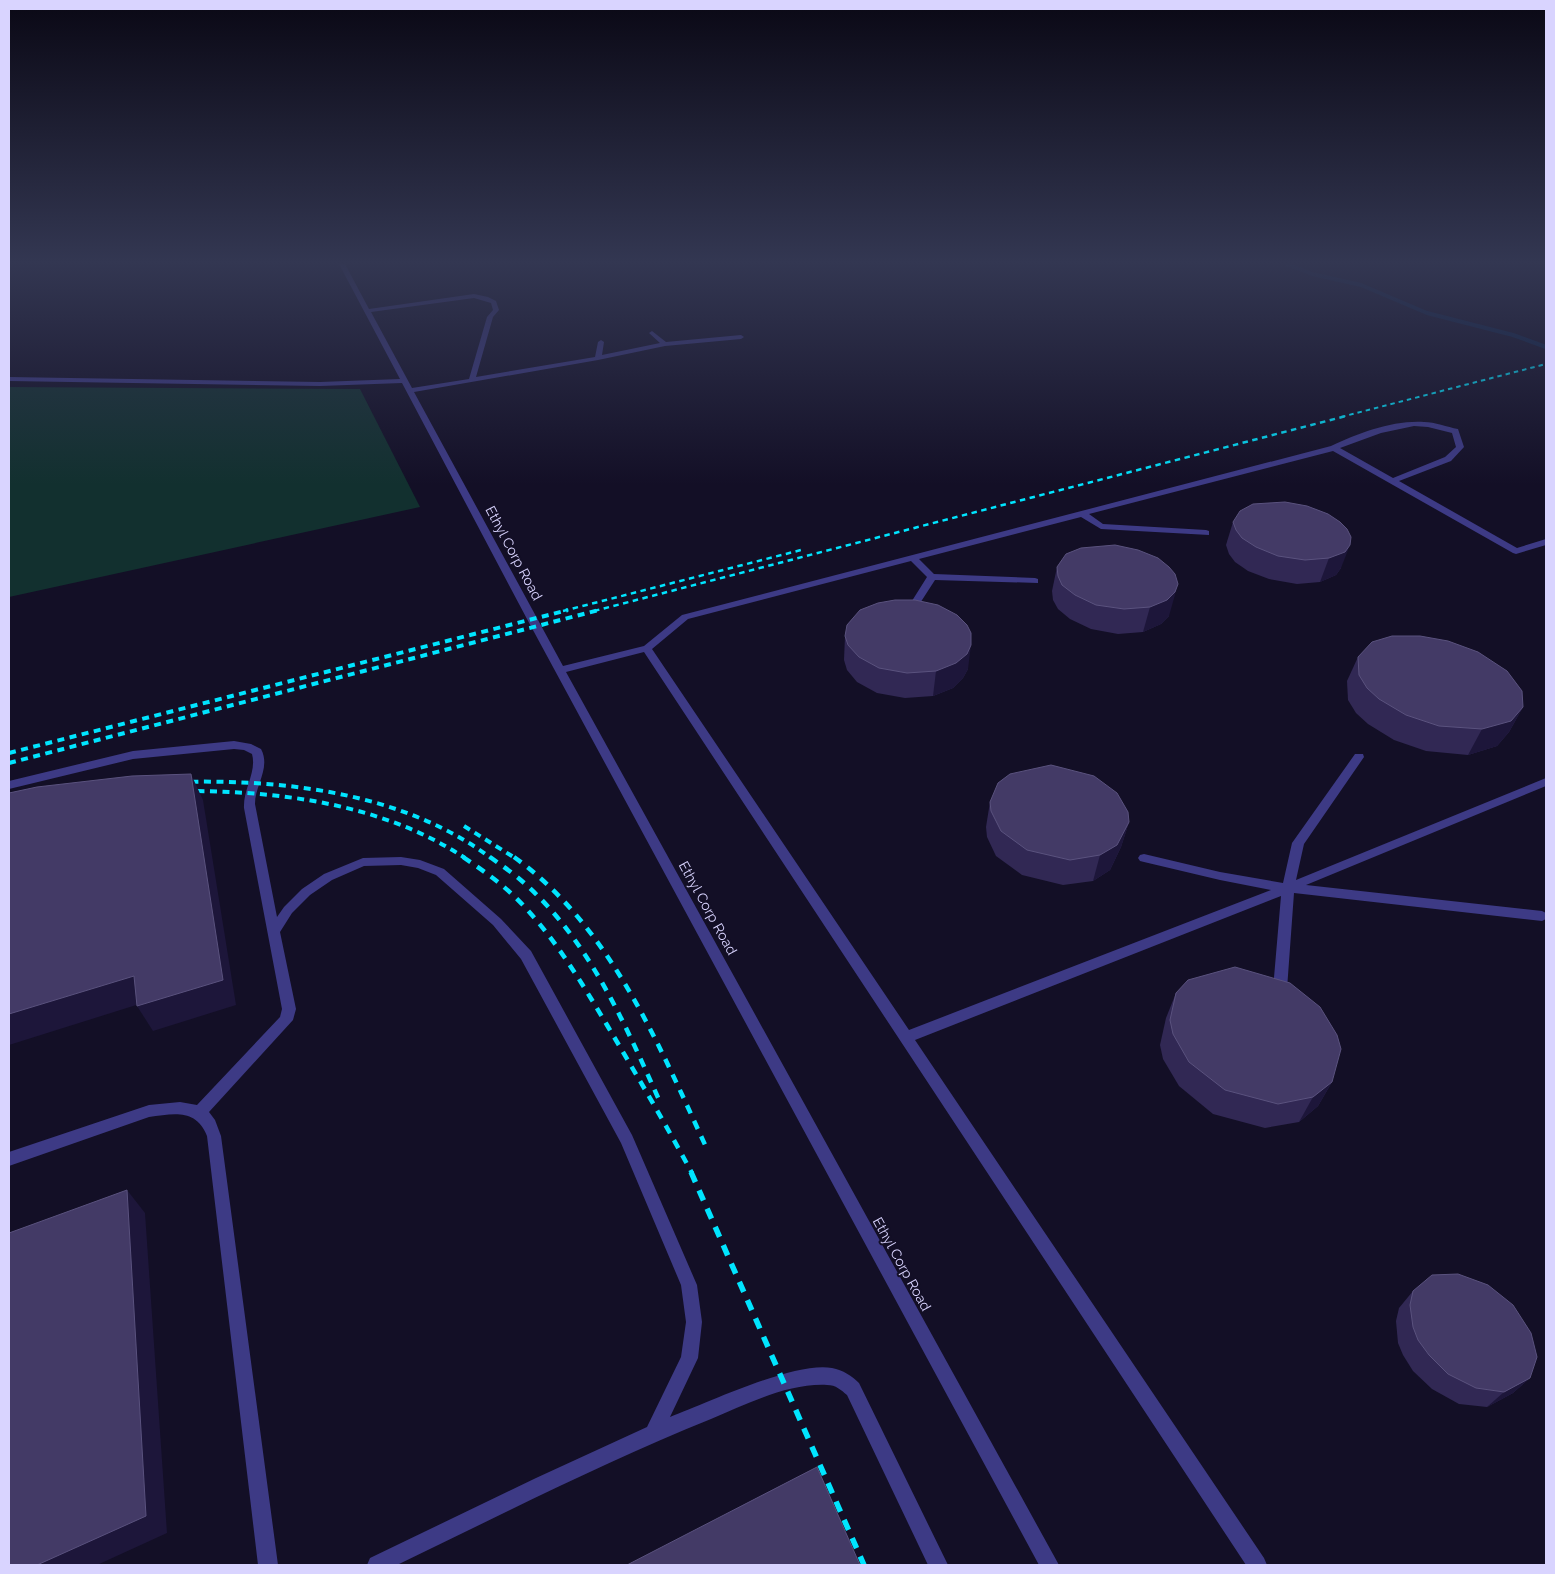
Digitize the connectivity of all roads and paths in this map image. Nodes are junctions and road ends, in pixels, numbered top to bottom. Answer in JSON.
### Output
{"nodes":[{"id":1,"x":382,"y":337,"type":"edge"},
{"id":2,"x":484,"y":337,"type":"edge"},
{"id":3,"x":657,"y":337,"type":"edge"},
{"id":4,"x":735,"y":337,"type":"edge"},
{"id":5,"x":601,"y":342,"type":"dead end"},
{"id":6,"x":665,"y":344,"type":"junction"},
{"id":7,"x":598,"y":358,"type":"junction"},
{"id":8,"x":9,"y":379,"type":"edge"},
{"id":9,"x":472,"y":380,"type":"junction"},
{"id":10,"x":407,"y":386,"type":"junction"},
{"id":11,"x":1334,"y":448,"type":"junction"},
{"id":12,"x":1392,"y":481,"type":"junction"},
{"id":13,"x":1081,"y":513,"type":"junction"},
{"id":14,"x":1206,"y":533,"type":"dead end"},
{"id":15,"x":1546,"y":542,"type":"edge"},
{"id":16,"x":912,"y":558,"type":"junction"},
{"id":17,"x":932,"y":577,"type":"junction"},
{"id":18,"x":1035,"y":581,"type":"dead end"},
{"id":19,"x":907,"y":616,"type":"edge"},
{"id":20,"x":647,"y":648,"type":"junction"},
{"id":21,"x":560,"y":670,"type":"junction"},
{"id":22,"x":1359,"y":757,"type":"dead end"},
{"id":23,"x":1546,"y":782,"type":"edge"},
{"id":24,"x":9,"y":785,"type":"edge"},
{"id":25,"x":1144,"y":858,"type":"dead end"},
{"id":26,"x":1288,"y":888,"type":"junction"},
{"id":27,"x":1542,"y":916,"type":"dead end"},
{"id":28,"x":275,"y":930,"type":"junction"},
{"id":29,"x":1280,"y":989,"type":"edge"},
{"id":30,"x":905,"y":1038,"type":"junction"},
{"id":31,"x":200,"y":1112,"type":"junction"},
{"id":32,"x":9,"y":1159,"type":"edge"},
{"id":33,"x":654,"y":1432,"type":"junction"},
{"id":34,"x":268,"y":1565,"type":"edge"},
{"id":35,"x":378,"y":1565,"type":"edge"},
{"id":36,"x":938,"y":1565,"type":"edge"},
{"id":37,"x":1050,"y":1565,"type":"edge"},
{"id":38,"x":1257,"y":1565,"type":"edge"}],
"edges":[{"from":1,"to":10,"type":"lane","name":"Ethyl Corp Road"},
{"from":2,"to":9,"type":"lane"},
{"from":3,"to":6,"type":"lane"},
{"from":4,"to":6,"type":"lane"},
{"from":5,"to":7,"type":"lane"},
{"from":6,"to":7,"type":"lane"},
{"from":7,"to":9,"type":"lane"},
{"from":8,"to":10,"type":"lane"},
{"from":9,"to":10,"type":"lane"},
{"from":10,"to":21,"type":"lane","name":"Ethyl Corp Road"},
{"from":11,"to":12,"type":"lane"},
{"from":11,"to":12,"type":"lane"},
{"from":11,"to":13,"type":"lane"},
{"from":12,"to":15,"type":"lane"},
{"from":13,"to":14,"type":"lane"},
{"from":13,"to":16,"type":"lane"},
{"from":16,"to":17,"type":"lane"},
{"from":16,"to":20,"type":"lane"},
{"from":17,"to":18,"type":"lane"},
{"from":17,"to":19,"type":"lane"},
{"from":20,"to":21,"type":"lane"},
{"from":20,"to":30,"type":"lane"},
{"from":21,"to":37,"type":"lane","name":"Ethyl Corp Road"},
{"from":22,"to":26,"type":"lane"},
{"from":23,"to":26,"type":"lane"},
{"from":24,"to":28,"type":"lane"},
{"from":25,"to":26,"type":"lane"},
{"from":26,"to":27,"type":"lane"},
{"from":26,"to":29,"type":"lane"},
{"from":26,"to":30,"type":"lane"},
{"from":28,"to":31,"type":"lane"},
{"from":28,"to":33,"type":"lane"},
{"from":30,"to":38,"type":"lane"},
{"from":31,"to":32,"type":"lane"},
{"from":31,"to":34,"type":"lane"},
{"from":33,"to":35,"type":"lane"},
{"from":33,"to":36,"type":"lane"}]}
